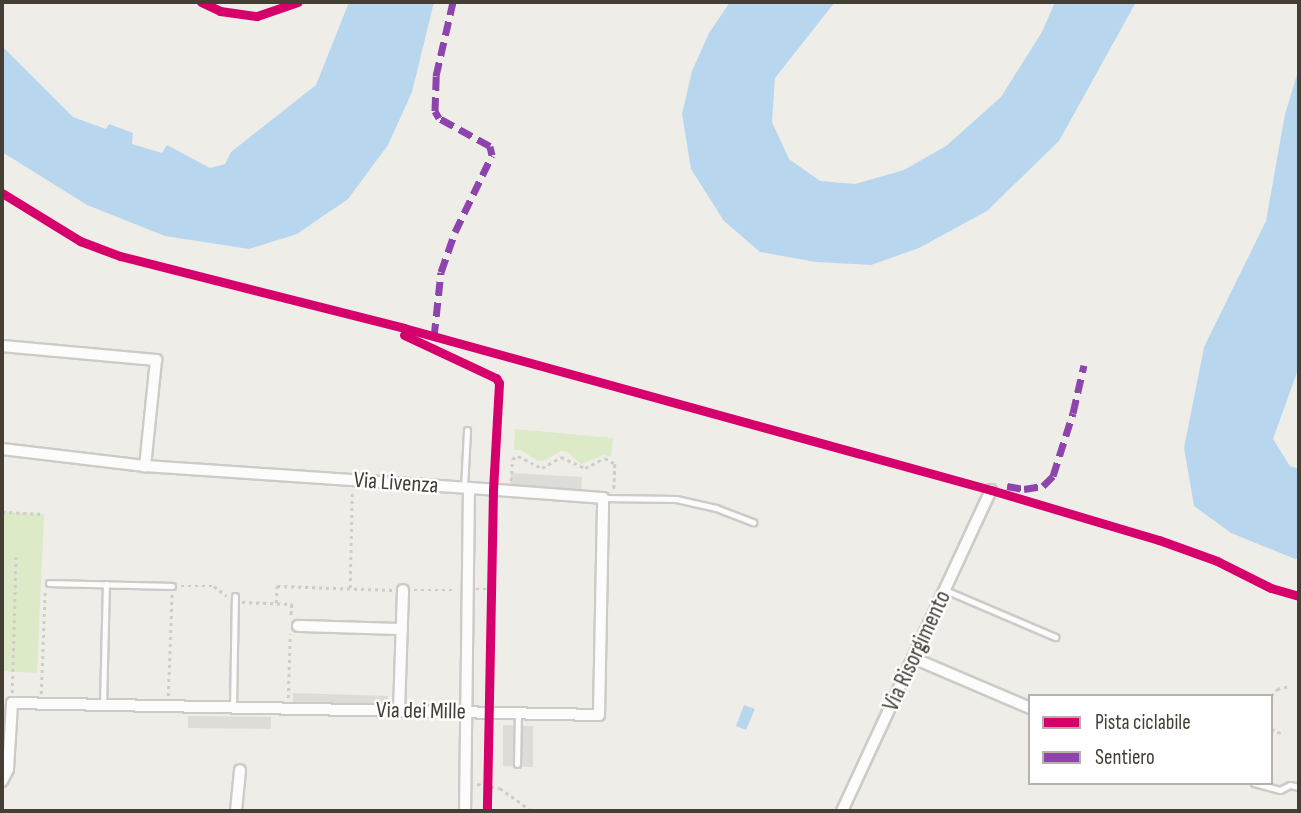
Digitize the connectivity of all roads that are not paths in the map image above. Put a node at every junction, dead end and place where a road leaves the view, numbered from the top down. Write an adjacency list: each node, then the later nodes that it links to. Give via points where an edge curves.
1 (2, 346): 4 (street, via 156,360)
2 (467, 430): 5 (lane)
3 (2, 449): 4 (street, Via Livenza)
4 (145, 466): 5 (street, Via Livenza)
5 (466, 488): 7 (street); 24 (street, Via Livenza)
6 (991, 490): 13 (street, Via Risorgimento)
7 (608, 498): 8 (lane, via 676,499); 25 (street, Via dei Mille, via 599,715)
8 (753, 522)
9 (48, 583): 10 (lane)
10 (106, 584): 11 (lane); 20 (lane)
11 (172, 586)
12 (403, 590): 16 (street)
13 (945, 590): 17 (lane); 18 (street, Via Risorgimento)
14 (235, 599): 22 (lane)
15 (293, 625): 16 (street)
16 (402, 629): 23 (street)
17 (1055, 637)
18 (913, 658): 21 (street); 33 (street, Via Risorgimento)
19 (7, 703): 20 (street, Via dei Mille); 28 (street, via 8,769)
20 (103, 705): 22 (street, Via dei Mille)
21 (1028, 707)
22 (233, 708): 23 (street, Via dei Mille)
23 (399, 710): 24 (street, Via dei Mille)
24 (465, 712): 25 (street, Via dei Mille); 32 (street, Via Livenza)
25 (518, 713): 26 (lane)
26 (517, 764)
27 (240, 770): 31 (street)
28 (2, 780)
29 (1261, 785): 30 (lane, via 1280,790)
30 (1299, 787)
31 (236, 811)
32 (465, 811)
33 (842, 811)

